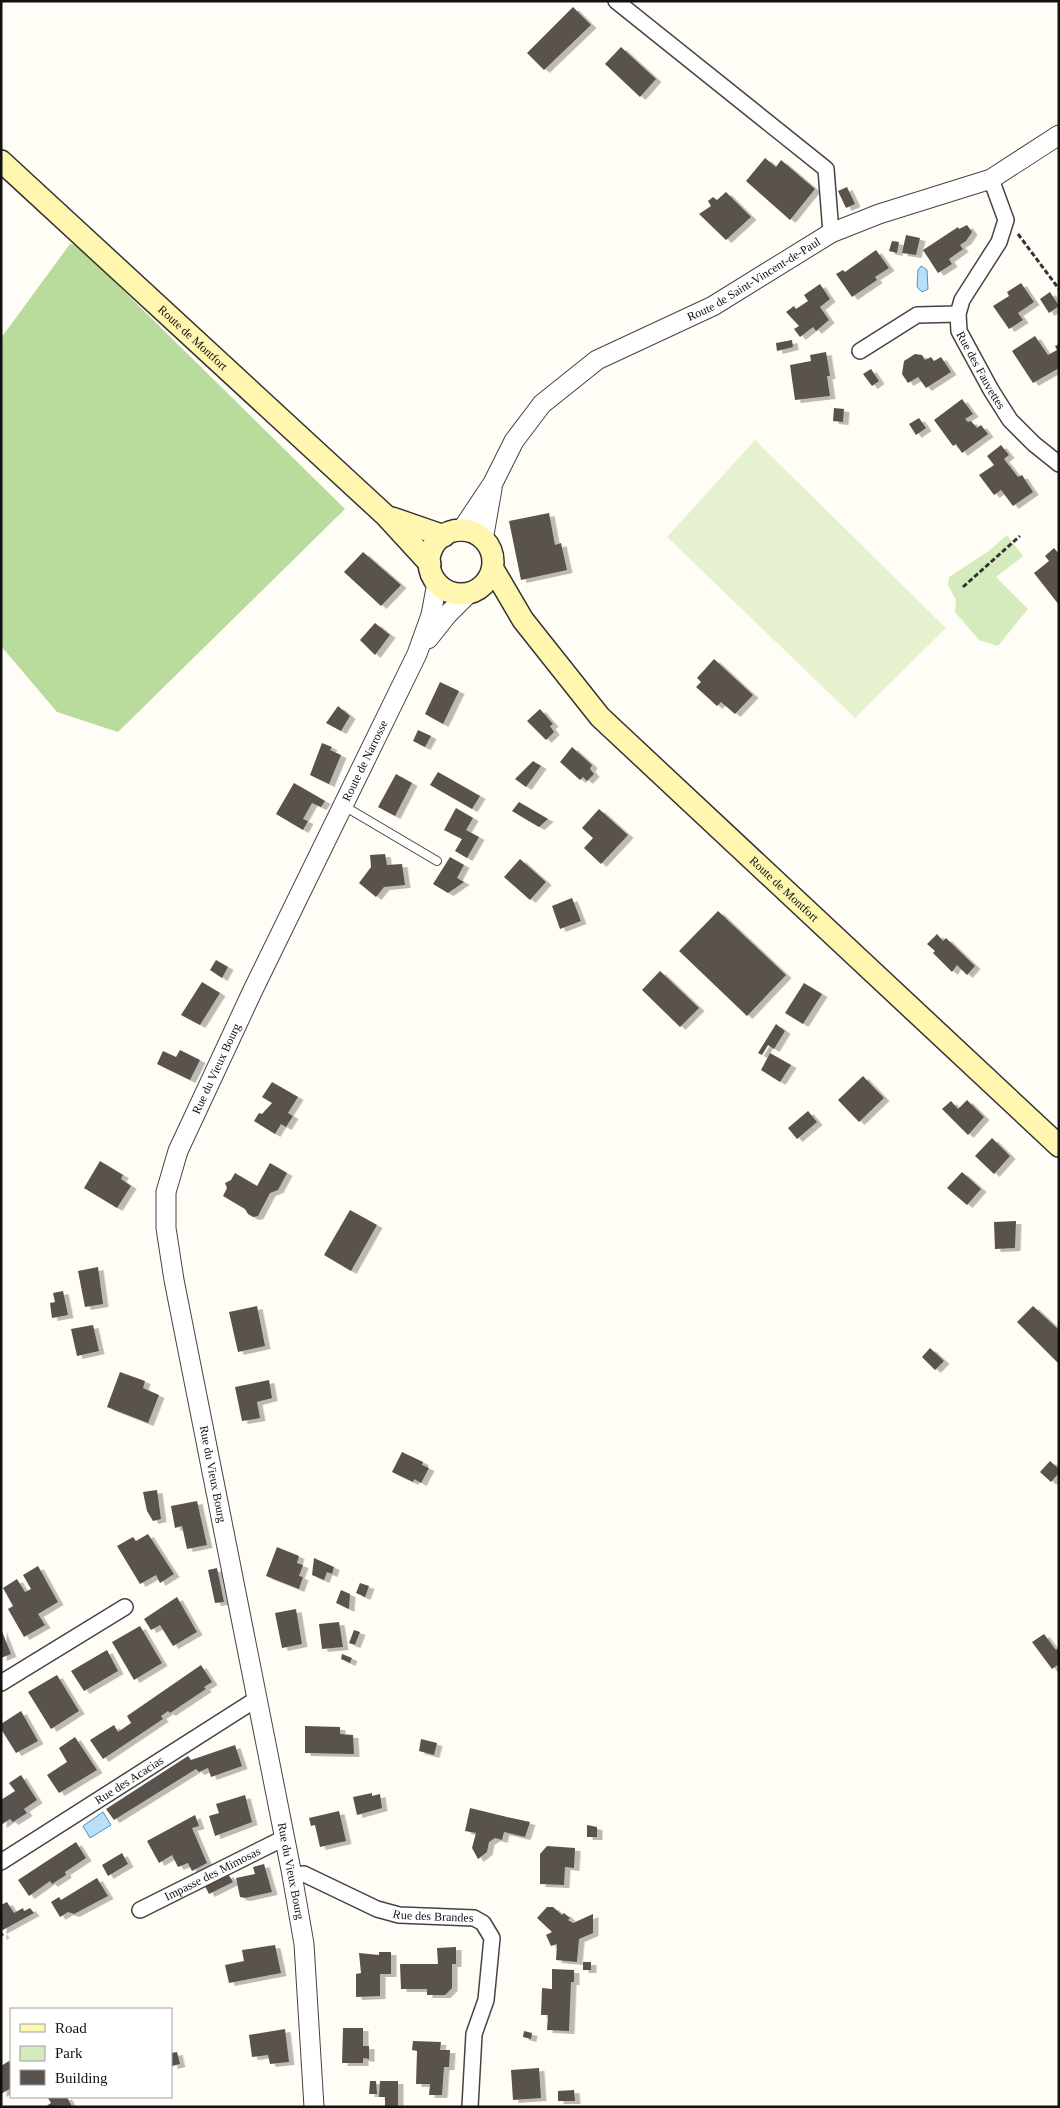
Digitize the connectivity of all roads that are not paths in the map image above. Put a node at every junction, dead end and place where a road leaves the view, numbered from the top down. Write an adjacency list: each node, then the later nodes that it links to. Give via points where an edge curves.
1 (616, 1): 5 (street, via 826,169)
2 (1059, 135): 4 (street, Route de Saint-Vincent-de-Paul)
3 (1, 161): 10 (main road, Route de Montfort)
4 (991, 179): 5 (street, Route de Saint-Vincent-de-Paul, via 879,214); 6 (street, Rue des Fauvettes, via 1006,220 999,242 962,300)
5 (831, 233): 9 (street, Route de Saint-Vincent-de-Paul, via 713,306 598,360 568,382 542,404 514,440)
6 (958, 314): 7 (street, via 917,315); 8 (street, Rue des Fauvettes, via 959,331 1010,420)
7 (860, 351)
8 (1059, 464)
9 (493, 483): 11 (street, Route de Saint-Vincent-de-Paul); 12 (street, Route de Saint-Vincent-de-Paul)
10 (385, 515): 11 (main road, Route de Montfort, via 424,531); 14 (main road, Route de Montfort)
11 (452, 533): 12 (main road, via 477,535); 14 (main road, via 433,548)
12 (483, 540): 13 (main road, via 492,553)
13 (493, 569): 15 (main road, via 486,583); 16 (main road, Route de Montfort)
14 (434, 574): 15 (main road, via 451,592); 17 (street, Route de Narrosse, via 431,615)
15 (470, 593): 16 (main road, Route de Montfort, via 494,600); 17 (street, Route de Narrosse, via 447,615)
16 (523, 620): 21 (main road, Route de Montfort, via 600,717)
17 (417, 654): 18 (street, Route de Narrosse)
18 (344, 806): 19 (lane); 20 (street, Route de Narrosse)
19 (437, 861)
20 (312, 869): 24 (street, Rue du Vieux Bourg, via 178,1151 166,1192 166,1228 174,1280)
21 (1059, 1146)
22 (125, 1607): 23 (street)
23 (1, 1683)
24 (258, 1698): 25 (street, Rue du Vieux Bourg); 26 (street, Rue des Acacias)
25 (284, 1838): 27 (street, Rue du Vieux Bourg); 28 (street, Impasse des Mimosas)
26 (1, 1862)
27 (292, 1875): 29 (street, Rue du Vieux Bourg, via 304,1944); 30 (street, Rue des Brandes, via 304,1874 392,1913 474,1918 484,1924 492,1938 486,2000 474,2034)
28 (140, 1910)
29 (314, 2107)
30 (470, 2107)

